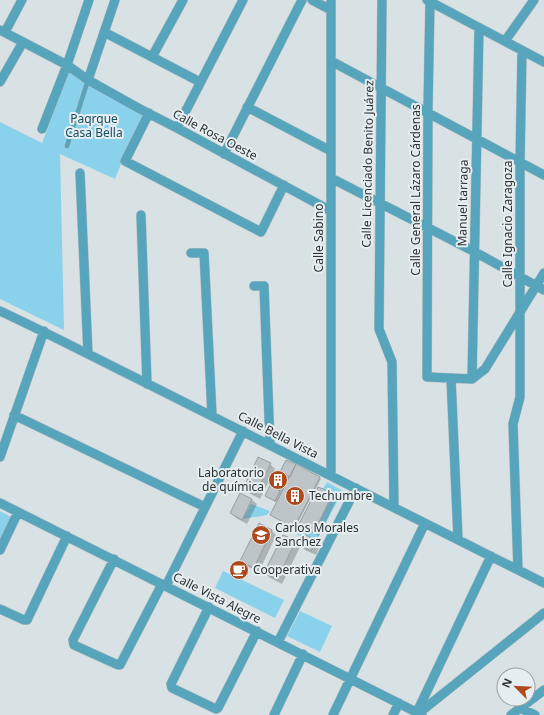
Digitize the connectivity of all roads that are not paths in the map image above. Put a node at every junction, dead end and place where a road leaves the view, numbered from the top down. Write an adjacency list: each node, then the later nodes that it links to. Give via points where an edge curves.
1 (22, 0): 14 (street)
2 (89, 0): 22 (street)
3 (115, 0): 15 (street)
4 (182, 0): 19 (street)
5 (243, 0): 25 (street)
6 (302, 0): 27 (street)
7 (312, 0): 12 (street)
8 (331, 0): 12 (street, Calle Sabino)
9 (382, 0): 26 (street, Calle Licenciado Benito Juárez)
10 (534, 0): 16 (street)
11 (428, 1): 13 (street); 29 (street, Calle General Lázaro Cárdenas)
12 (331, 10): 20 (street, Calle Sabino)
13 (479, 28): 16 (street); 32 (street, Manuel tarraga)
14 (2, 31): 17 (street)
15 (104, 32): 19 (street); 23 (street)
16 (505, 41): 18 (street)
17 (23, 42): 22 (street); 24 (street)
18 (522, 51): 21 (street); 36 (street, Calle Ignacio Zaragoza)
19 (152, 57): 25 (street)
20 (331, 61): 26 (street); 34 (street, Calle Sabino)
21 (544, 62)
22 (67, 65): 23 (street, Calle Rosa Oeste); 30 (street)
23 (88, 80): 28 (street, Calle Rosa Oeste); 33 (lane)
24 (0, 82)
25 (200, 82): 31 (street)
26 (381, 89): 29 (street); 41 (street, Calle Licenciado Benito Juárez)
27 (247, 107): 34 (street); 35 (street)
28 (149, 113): 31 (street, Calle Rosa Oeste); 40 (street, via 125,161 261,232)
29 (428, 114): 32 (street); 44 (street, Calle General Lázaro Cárdenas)
30 (42, 128)
31 (177, 128): 35 (street, Calle Rosa Oeste)
32 (476, 139): 36 (street); 45 (street, Manuel tarraga)
33 (67, 146)
34 (331, 151): 39 (street, Calle Sabino)
35 (224, 154): 40 (street, Calle Rosa Oeste)
36 (520, 162): 38 (street); 48 (street, Calle Ignacio Zaragoza)
37 (80, 173): 54 (street)
38 (544, 175)
39 (331, 178): 41 (street); 42 (street, Calle Sabino)
40 (284, 185): 42 (street, Calle Rosa Oeste)
41 (380, 204): 44 (street); 67 (street, Calle Licenciado Benito Juárez, via 379,328 392,362)
42 (331, 211): 63 (street, Calle Sabino)
43 (141, 215): 57 (street)
44 (427, 228): 45 (street); 55 (street, Calle General Lázaro Cárdenas, via 427,377)
45 (475, 252): 48 (street); 56 (street, Manuel tarraga)
46 (191, 253): 59 (street, via 204,253)
47 (544, 274): 50 (street)
48 (520, 277): 50 (street); 52 (street, Calle Ignacio Zaragoza)
49 (254, 286): 61 (street, via 264,286)
50 (540, 288): 52 (street)
51 (0, 311): 53 (street, Calle Bella Vista)
52 (520, 312): 56 (street, via 485,369); 75 (street, Calle Ignacio Zaragoza, via 520,397 513,424)
53 (44, 331): 54 (street, Calle Bella Vista); 58 (street)
54 (88, 354): 57 (street, Calle Bella Vista)
55 (451, 378): 56 (street); 71 (street)
56 (472, 379)
57 (147, 384): 59 (street, Calle Bella Vista)
58 (14, 415): 62 (street); 66 (street)
59 (212, 415): 60 (street, Calle Bella Vista)
60 (243, 431): 61 (street, Calle Bella Vista); 66 (street)
61 (270, 444): 63 (street, Calle Bella Vista)
62 (0, 457)
63 (331, 475): 64 (street, Calle Bella Vista)
64 (356, 488): 67 (street, Calle Bella Vista); 82 (street)
65 (0, 503): 68 (street, Calle Vista Alegre)
66 (205, 507): 77 (street)
67 (394, 507): 69 (street, Calle Bella Vista)
68 (18, 512): 70 (street, Calle Vista Alegre); 72 (street)
69 (425, 523): 71 (street, Calle Bella Vista); 84 (street)
70 (67, 536): 74 (street, Calle Vista Alegre); 79 (street, via 27,620)
71 (458, 539): 73 (street, Calle Bella Vista)
72 (0, 550)
73 (491, 556): 75 (street, Calle Bella Vista); 88 (street)
74 (114, 559): 77 (street, Calle Vista Alegre); 77 (street, via 74,645 120,665)
75 (518, 570): 76 (street, Calle Bella Vista)
76 (544, 583)
77 (164, 585): 78 (street, Calle Vista Alegre)
78 (209, 607): 81 (street, Calle Vista Alegre); 81 (street, via 171,687 218,708)
79 (0, 609)
80 (544, 613): 88 (street)
81 (257, 631): 82 (street, Calle Vista Alegre)
82 (278, 642): 83 (street, Calle Vista Alegre)
83 (303, 654): 84 (street, Calle Vista Alegre); 89 (street)
84 (350, 678): 86 (street, Calle Vista Alegre); 90 (street)
85 (544, 690): 87 (street)
86 (399, 703): 88 (street, Calle Vista Alegre); 91 (street)
87 (520, 708): 92 (street); 93 (street)
88 (419, 714)
89 (274, 715)
90 (333, 715)
91 (393, 715)
92 (511, 715)
93 (535, 715)

